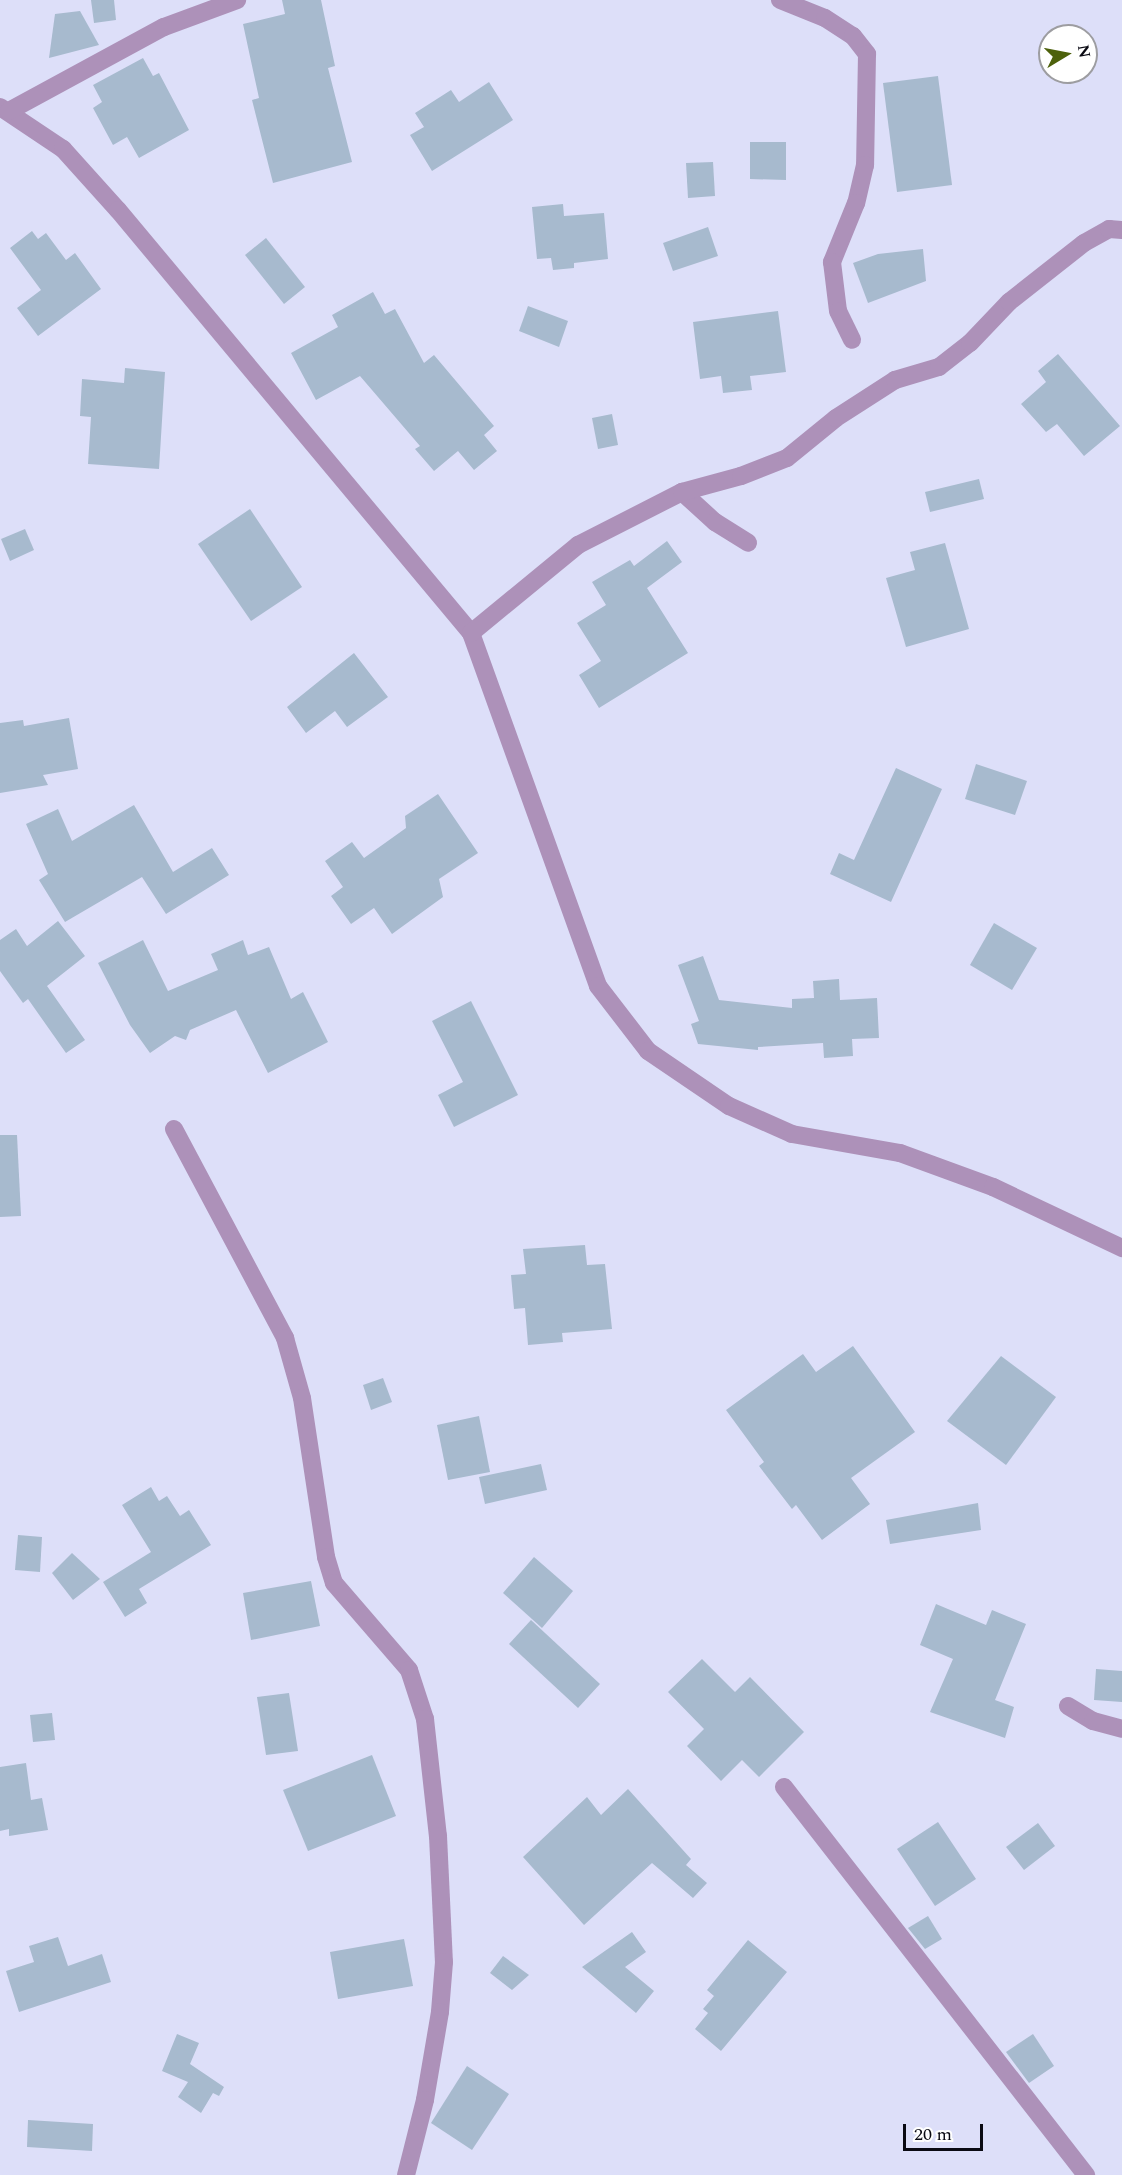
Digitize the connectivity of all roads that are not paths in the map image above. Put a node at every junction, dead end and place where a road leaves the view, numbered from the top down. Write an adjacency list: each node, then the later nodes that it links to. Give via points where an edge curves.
1 (237, 0): 3 (street, via 164,27)
2 (780, 0): 5 (street, via 835,24 853,36 867,54 865,165 856,203 832,262 837,311)
3 (4, 109): 8 (street, via 63,149 118,210)
4 (1122, 230): 6 (street, via 1109,229 1084,243 1009,302 970,343 939,368 895,380 836,418 788,458)
5 (852, 340)
6 (682, 492): 7 (street, via 715,522); 8 (street, via 578,545)
7 (748, 543)
8 (471, 633): 10 (street, via 598,986 648,1051 729,1106 792,1134 900,1153 993,1187)
9 (174, 1129): 14 (street, via 285,1338 302,1398 326,1557 334,1583 409,1671 425,1719 438,1836 444,1962 425,2100)
10 (1122, 1248)
11 (1068, 1706): 12 (street, via 1093,1721)
12 (1122, 1729)
13 (784, 1787): 15 (street)
14 (406, 2175)
15 (1086, 2175)

